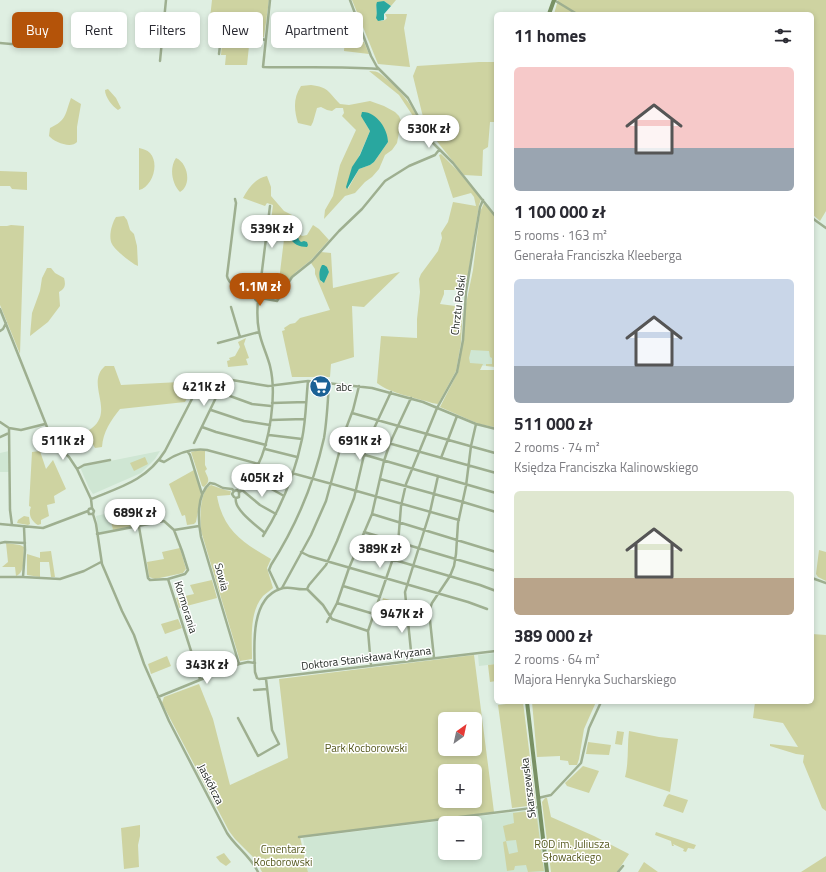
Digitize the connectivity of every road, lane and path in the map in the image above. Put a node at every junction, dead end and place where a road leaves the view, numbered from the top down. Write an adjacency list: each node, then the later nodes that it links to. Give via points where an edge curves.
1 (166, 0): 11 (street)
2 (270, 0): 7 (street)
3 (350, 0): 12 (street)
4 (554, 0): 5 (main road); 6 (street)
5 (550, 12)
6 (574, 12)
7 (265, 40): 10 (street, via 224,17); 12 (street, via 263,67)
8 (0, 43): 9 (street)
9 (12, 44)
10 (219, 54)
11 (160, 61)
12 (378, 69): 13 (street, via 408,98)
13 (439, 150): 15 (street); 21 (street, via 435,155 409,166 386,181 362,210 292,278 277,301)
14 (235, 200): 20 (street, via 227,276 233,285)
15 (483, 200): 17 (street); 40 (street, Chrztu Polski, via 466,292 463,340 457,372)
16 (270, 206): 20 (street)
17 (494, 214)
18 (814, 219): 19 (street)
19 (826, 228)
20 (257, 296): 21 (street); 21 (street, via 255,299)
21 (259, 299): 27 (street)
22 (231, 307): 28 (street)
23 (0, 309): 24 (street)
24 (6, 323): 25 (street); 26 (street)
25 (0, 331): 26 (street)
26 (9, 331): 48 (street)
27 (259, 332): 28 (street); 33 (street, via 270,366)
28 (240, 337): 29 (street)
29 (218, 344)
30 (225, 378): 33 (street); 35 (street); 76 (street, via 211,380 198,390)
31 (308, 380): 32 (street); 33 (street); 38 (street)
32 (329, 382): 34 (street); 86 (street, via 325,431)
33 (273, 386): 39 (street)
34 (359, 386): 36 (street); 42 (street)
35 (218, 392): 39 (street, via 252,404); 41 (street)
36 (391, 392): 37 (street); 46 (street)
37 (411, 398): 40 (street); 51 (street)
38 (306, 402): 39 (street); 44 (street)
39 (272, 405): 45 (street)
40 (437, 408): 43 (street); 57 (street, Chrztu Polski)
41 (210, 410): 50 (street, via 244,421); 52 (street)
42 (352, 413): 46 (street); 55 (street)
43 (457, 416): 49 (street); 62 (street)
44 (304, 419): 45 (street); 61 (street)
45 (271, 420): 50 (street)
46 (377, 420): 51 (street); 60 (street)
47 (0, 422): 53 (street)
48 (45, 424): 53 (street, via 27,429); 81 (street, via 54,442)
49 (476, 424): 54 (street); 66 (street)
50 (270, 425): 58 (street)
51 (398, 426): 57 (street); 64 (street)
52 (202, 427): 63 (street); 65 (street)
53 (9, 428): 56 (street)
54 (494, 428)
55 (345, 431): 60 (street); 67 (street)
56 (10, 433): 59 (street); 113 (street)
57 (426, 434): 62 (street); 69 (street, Chrztu Polski)
58 (269, 435): 61 (street); 65 (street)
59 (0, 437)
60 (370, 437): 64 (street); 72 (street)
61 (302, 438): 73 (street)
62 (448, 440): 66 (street); 74 (street)
63 (194, 443)
64 (390, 443): 69 (street); 77 (street)
65 (266, 445): 68 (street)
66 (471, 446): 71 (street); 79 (street)
67 (341, 448): 72 (street); 88 (street)
68 (265, 449): 73 (street); 78 (street)
69 (419, 451): 74 (street); 80 (street, Chrztu Polski)
70 (188, 452): 76 (street, via 164,462); 78 (street, via 207,450); 96 (street, Sowia)
71 (494, 453)
72 (364, 455): 77 (street); 93 (street)
73 (297, 457): 83 (street)
74 (441, 458): 79 (street)
75 (110, 460): 81 (street, via 84,465)
76 (159, 460): 100 (street, via 138,480)
77 (384, 461): 80 (street); 87 (street)
78 (259, 464): 83 (street); 85 (street)
79 (469, 465): 82 (street); 89 (street)
80 (412, 468): 84 (street); 90 (street, Chrztu Polski)
81 (77, 469): 100 (street)
82 (494, 472)
83 (292, 473): 86 (street); 97 (street)
84 (438, 476): 89 (street); 95 (street)
85 (252, 478): 92 (street); 97 (street)
86 (312, 478): 88 (street); 146 (street, via 300,511 269,570)
87 (380, 479): 90 (street); 98 (street)
88 (332, 484): 93 (street); 128 (street, via 319,518)
89 (467, 484): 94 (street); 101 (street)
90 (405, 486): 95 (street); 102 (street, Chrztu Polski)
91 (234, 491): 92 (street); 96 (street, via 210,483); 99 (street, via 233,495)
92 (241, 491): 99 (street, via 240,496); 108 (street)
93 (356, 491): 98 (street); 132 (street)
94 (494, 492)
95 (434, 494): 101 (street); 106 (street)
96 (202, 495): 114 (street, Sowia)
97 (284, 496): 108 (street)
98 (376, 497): 102 (street); 109 (street)
99 (236, 498): 108 (street, via 236,504 264,534)
100 (91, 499): 103 (street)
101 (463, 502): 105 (street); 110 (street)
102 (401, 504): 106 (street); 111 (street, Chrztu Polski)
103 (92, 508): 104 (street); 107 (street)
104 (88, 511): 107 (street); 115 (street, via 44,528)
105 (494, 511)
106 (430, 512): 110 (street); 118 (street)
107 (92, 514): 120 (street, Jaskółcza)
108 (276, 514)
109 (372, 514): 111 (street); 119 (street)
110 (459, 520): 121 (street)
111 (399, 522): 118 (street); 122 (street, Chrztu Polski)
112 (0, 524): 113 (street)
113 (12, 525): 115 (street)
114 (199, 526): 117 (street); 161 (street, Sowia)
115 (24, 527): 124 (street)
116 (138, 527): 117 (street, via 164,521); 120 (street); 139 (street, via 148,578)
117 (174, 530): 139 (street, Kormorania, via 188,570 185,574)
118 (424, 530): 121 (street); 125 (street)
119 (364, 532): 122 (street); 126 (street)
120 (97, 534): 131 (street, Jaskółcza)
121 (457, 539): 127 (street); 129 (street)
122 (398, 542): 125 (street); 130 (street, Chrztu Polski)
123 (0, 543): 124 (street)
124 (25, 543): 136 (street)
125 (419, 548): 129 (street); 133 (street)
126 (357, 549): 130 (street); 134 (street)
127 (494, 551)
128 (301, 552): 132 (street); 145 (street)
129 (455, 558): 135 (street); 137 (street)
130 (392, 560): 133 (street); 140 (street, Chrztu Polski)
131 (101, 562): 136 (street, via 60,579); 167 (street, Jaskółcza, via 134,635)
132 (328, 562): 134 (street); 147 (street)
133 (413, 566): 137 (street); 143 (street)
134 (349, 568): 140 (street); 144 (street)
135 (494, 570)
136 (23, 576): 138 (street)
137 (450, 576): 148 (street); 149 (street)
138 (0, 577)
139 (168, 579): 163 (street, Kormorania)
140 (386, 579): 143 (street); 150 (street, Chrztu Polski)
141 (814, 579): 142 (street)
142 (826, 583)
143 (407, 584): 149 (street); 159 (street, via 404,594)
144 (343, 586): 150 (street); 151 (street)
145 (282, 588): 146 (street); 147 (street)
146 (278, 589): 160 (street, via 267,596 260,608 256,626)
147 (307, 589): 154 (street, via 323,604)
148 (494, 590)
149 (438, 594): 152 (street); 158 (street, via 429,612)
150 (380, 597): 153 (street, Chrztu Polski)
151 (337, 603): 153 (street); 154 (street)
152 (487, 609)
153 (374, 614): 156 (street, Chrztu Polski)
154 (330, 617): 155 (street); 156 (street)
155 (327, 622)
156 (368, 631): 162 (street)
157 (494, 651): 158 (street, Doktora Stanisława Kryzana)
158 (434, 658): 159 (street, Doktora Stanisława Kryzana)
159 (412, 661): 162 (street, Doktora Stanisława Kryzana)
160 (254, 663): 161 (street); 164 (street, via 256,676)
161 (239, 664): 163 (street)
162 (371, 666): 164 (street, Doktora Stanisława Kryzana)
163 (200, 679): 167 (street)
164 (264, 679): 165 (street)
165 (267, 688): 166 (street); 170 (street, via 272,730 279,744 258,756)
166 (254, 690)
167 (158, 697): 175 (street, Jaskółcza, via 227,833)
168 (527, 704): 171 (main road, Skarszewska)
169 (600, 704): 171 (street, via 589,728 582,763 551,795)
170 (238, 718)
171 (538, 798): 172 (main road, Skarszewska)
172 (540, 807): 173 (street); 176 (main road, Skarszewska)
173 (299, 837)
174 (623, 866): 177 (street)
175 (258, 872)
176 (548, 872)
177 (618, 872)

